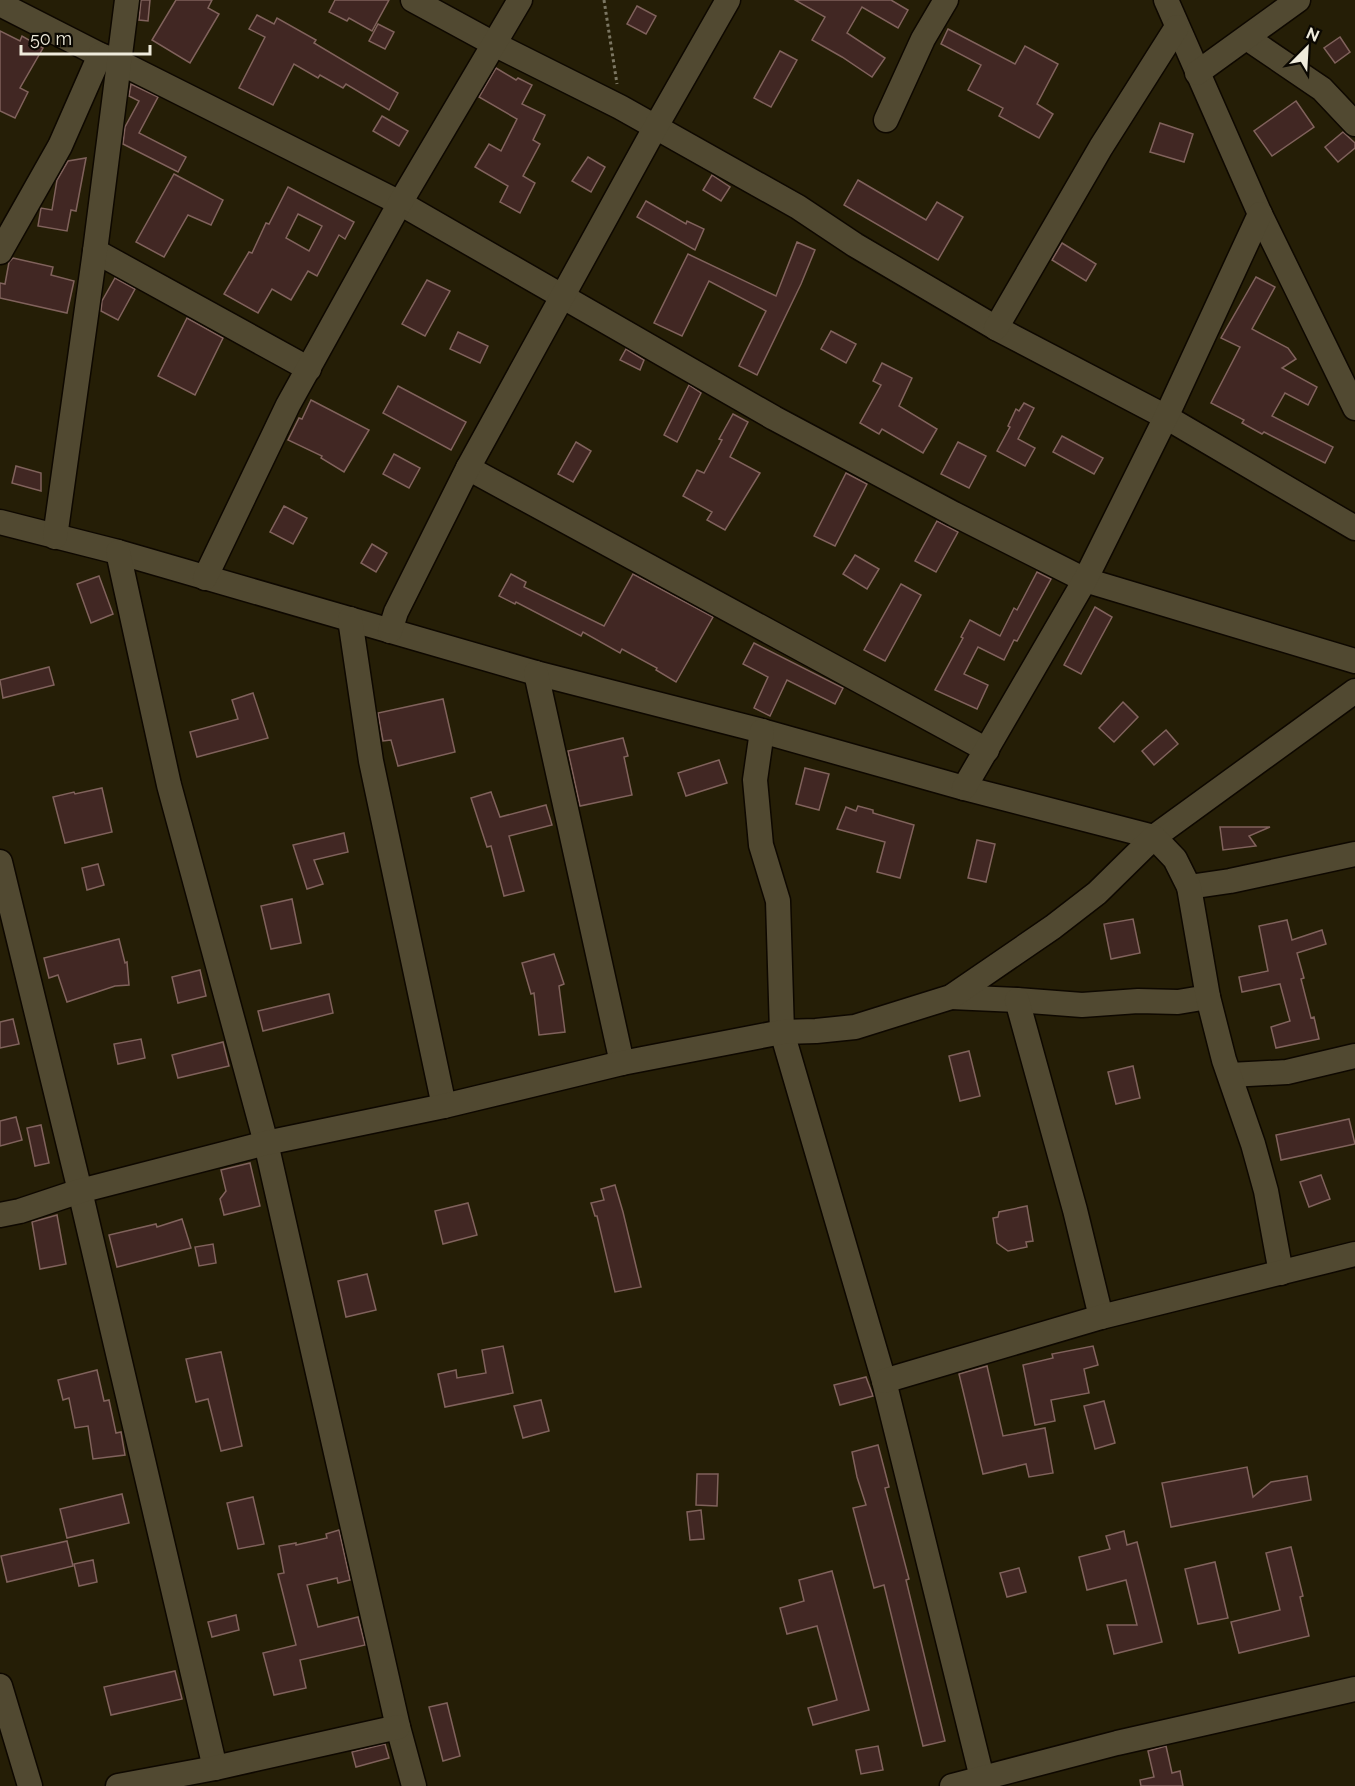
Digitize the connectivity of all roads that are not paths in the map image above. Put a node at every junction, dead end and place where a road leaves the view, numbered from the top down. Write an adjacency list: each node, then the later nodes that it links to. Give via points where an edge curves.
1 (127, 0): 12 (street)
2 (413, 0): 11 (street)
3 (520, 0): 11 (street)
4 (728, 0): 16 (street)
5 (946, 0): 14 (street, via 923,39)
6 (1166, 0): 9 (street)
7 (1298, 0): 10 (street)
8 (0, 4): 12 (street)
9 (1177, 27): 13 (street); 22 (street, via 1078,185)
10 (1246, 38): 13 (street); 15 (street, via 1322,89)
11 (494, 44): 16 (street); 17 (street)
12 (109, 59): 17 (street); 19 (street); 20 (street)
13 (1197, 73): 18 (street)
14 (886, 120)
15 (1355, 124)
16 (655, 128): 21 (street); 22 (street, via 798,207)
17 (400, 203): 21 (street); 23 (street)
18 (1260, 214): 24 (street); 25 (street)
19 (95, 251): 23 (street); 29 (street)
20 (0, 252)
21 (563, 296): 26 (street); 32 (street, via 774,418)
22 (996, 328): 25 (street)
23 (309, 369): 31 (street)
24 (1355, 408)
25 (1166, 417): 28 (street); 32 (street)
26 (468, 468): 34 (street); 39 (street)
27 (0, 522): 29 (street)
28 (1355, 528)
29 (56, 537): 30 (street)
30 (118, 552): 31 (street); 53 (street, via 170,784)
31 (205, 578): 33 (street)
32 (1085, 579): 35 (street); 39 (street)
33 (350, 619): 34 (street); 52 (street, via 371,761)
34 (390, 631): 36 (street)
35 (1355, 661)
36 (536, 673): 38 (street); 50 (street)
37 (1355, 691): 41 (street)
38 (762, 731): 40 (street); 48 (street, via 755,780 761,845 778,901)
39 (987, 750): 40 (street)
40 (964, 788): 41 (street)
41 (1154, 837): 44 (street, via 1175,859); 46 (street, via 1097,893)
42 (1355, 854): 44 (street)
43 (0, 862): 54 (street)
44 (1188, 887): 45 (street)
45 (1208, 997): 47 (street, via 1178,1002 1082,1005); 51 (street)
46 (951, 998): 47 (street); 48 (street, via 855,1027)
47 (1017, 1000): 58 (street)
48 (782, 1032): 50 (street); 59 (street)
49 (1355, 1056): 51 (street, via 1287,1072)
50 (622, 1064): 52 (street)
51 (1230, 1075): 57 (street, via 1266,1191)
52 (444, 1106): 53 (street)
53 (266, 1143): 54 (street); 62 (street)
54 (80, 1191): 55 (street); 63 (street)
55 (0, 1215)
56 (1355, 1254): 57 (street)
57 (1281, 1274): 58 (street)
58 (1101, 1317): 59 (street)
59 (884, 1381): 64 (street)
60 (0, 1686): 65 (street)
61 (1355, 1689): 64 (street, via 1116,1743)
62 (398, 1727): 63 (street); 67 (street)
63 (215, 1768): 66 (street)
64 (982, 1782): 68 (street)
65 (30, 1786)
66 (118, 1786)
67 (414, 1786)
68 (952, 1786)

